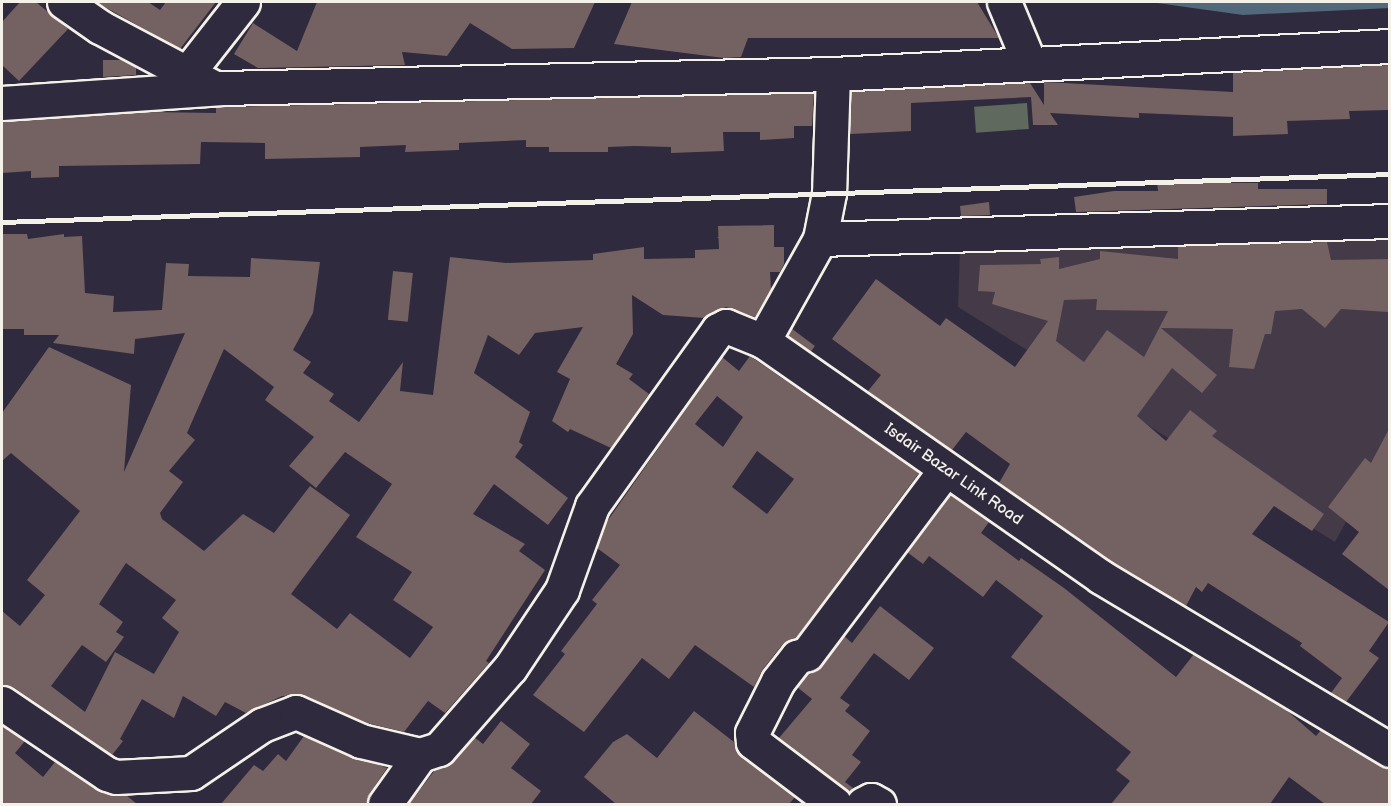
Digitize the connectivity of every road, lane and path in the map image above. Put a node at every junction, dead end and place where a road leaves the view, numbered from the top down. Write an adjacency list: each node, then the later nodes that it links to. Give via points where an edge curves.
1 (64, 2): 7 (street)
2 (243, 2): 7 (street)
3 (1004, 2): 5 (street)
4 (1389, 46): 5 (street)
5 (1029, 62): 6 (street)
6 (833, 74): 8 (street); 11 (street, via 829,194)
7 (185, 76): 8 (street)
8 (222, 88): 9 (street)
9 (2, 103)
10 (1389, 221): 11 (street)
11 (820, 239): 12 (street)
12 (763, 342): 13 (street, Isdair Bazar Link Road); 16 (street, Isdair Bazar Link Road, via 726,326 718,330 589,511 562,590 510,668 446,745)
13 (945, 470): 15 (street, Isdair Bazar Link Road, via 1101,577); 18 (street, via 807,654 797,657 778,681 752,733 753,742)
14 (2, 704): 16 (street, via 116,777 191,773 262,725 296,712 361,741)
15 (1389, 750)
16 (420, 755): 17 (street)
17 (385, 804)
18 (835, 804)
19 (863, 804): 20 (street, via 872,800)
20 (879, 804)

